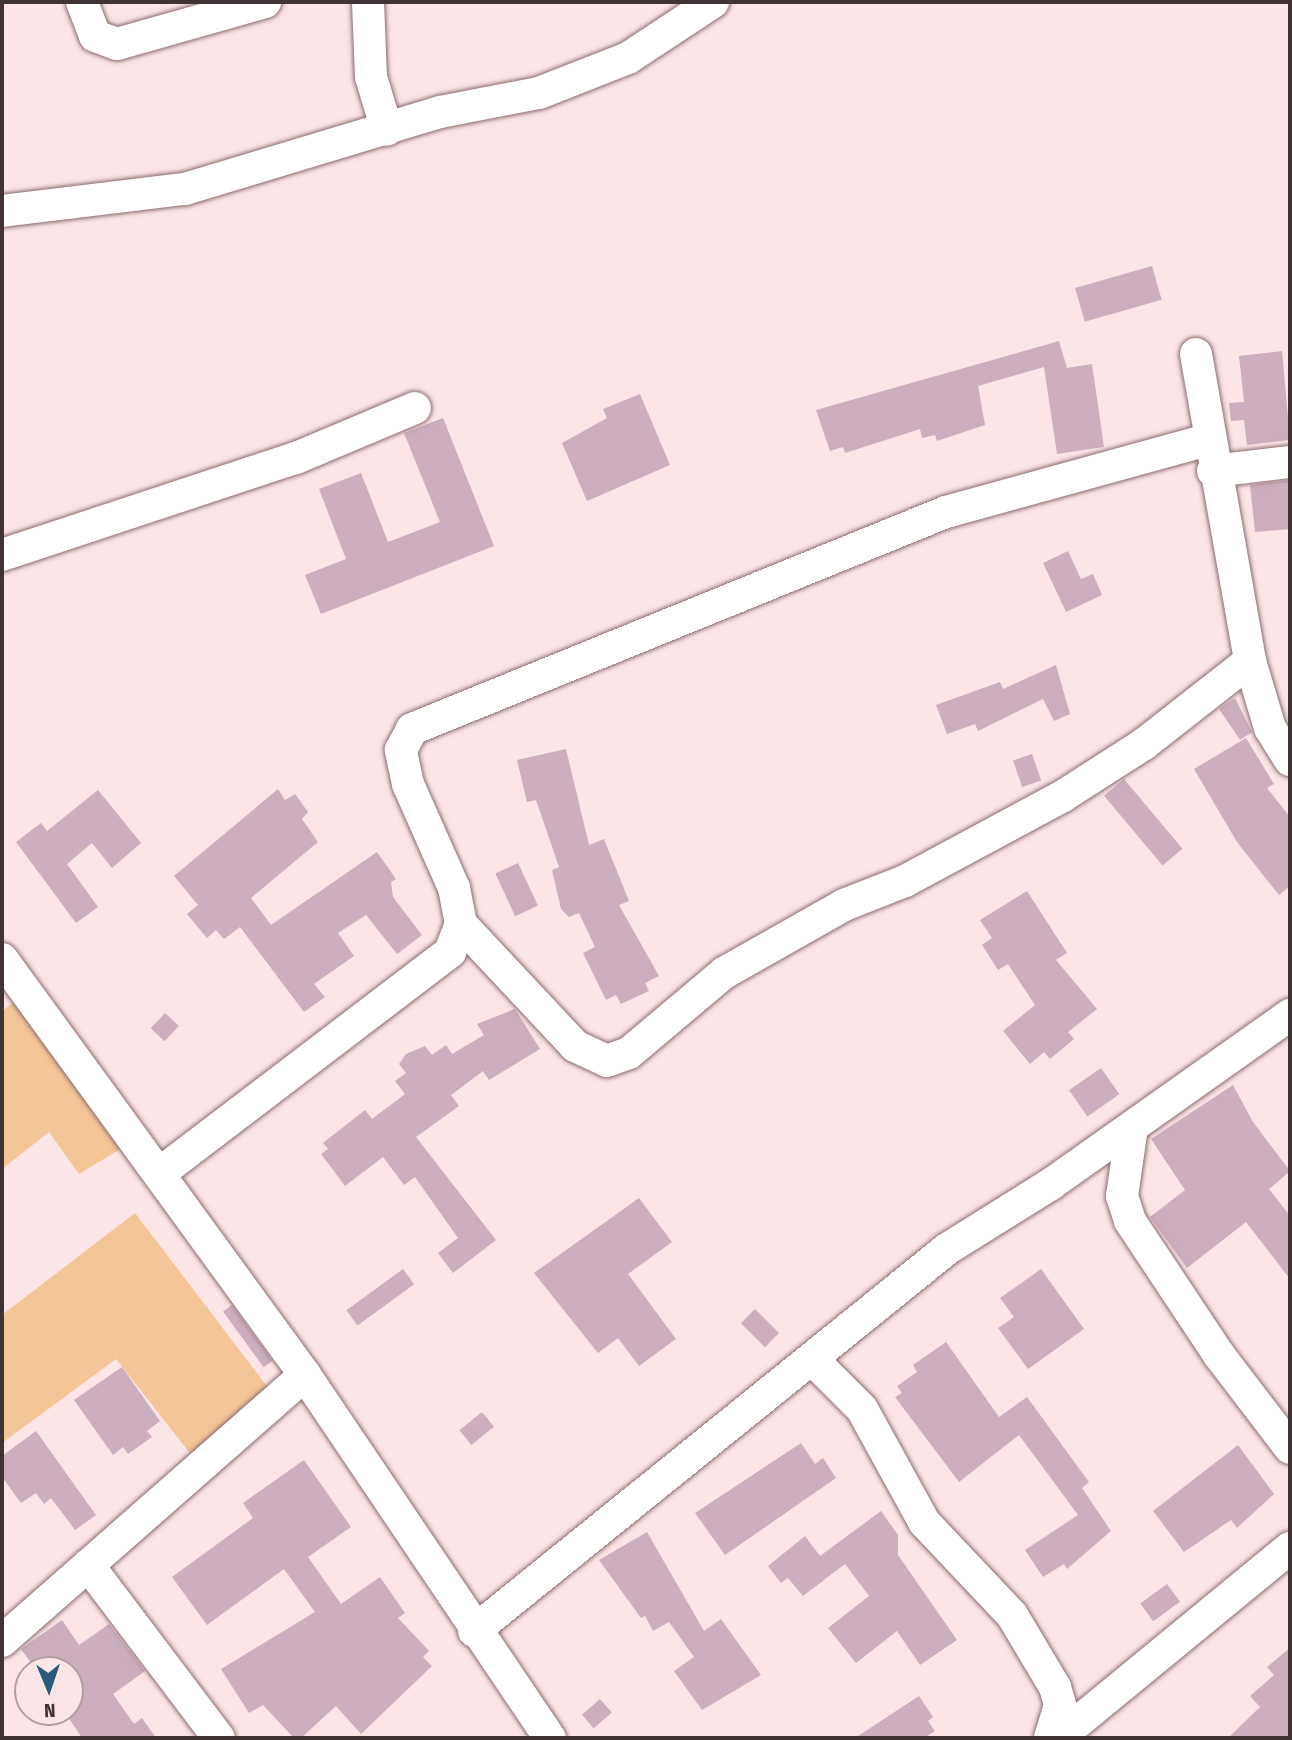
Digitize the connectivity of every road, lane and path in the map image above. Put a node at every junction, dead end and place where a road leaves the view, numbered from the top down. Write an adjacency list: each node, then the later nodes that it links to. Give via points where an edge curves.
1 (82, 2): 2 (street, via 95,36 117,44)
2 (265, 2)
3 (368, 2): 5 (street, via 371,77)
4 (713, 2): 5 (street, via 628,58 539,93 440,112)
5 (387, 131): 6 (street, via 185,188)
6 (2, 211)
7 (1196, 354): 9 (street)
8 (415, 408): 12 (street, via 296,458)
9 (1207, 440): 11 (street); 15 (street, via 946,512 412,729 401,750 408,784 454,888)
10 (1290, 462): 11 (street)
11 (1213, 471): 13 (street)
12 (2, 555)
13 (1250, 661): 14 (street, via 1270,728); 15 (street, via 1144,744 1063,796 905,881 844,905 724,973 629,1054 607,1061 575,1046)
14 (1290, 760)
15 (461, 924): 19 (street, via 450,953)
16 (2, 959): 19 (street)
17 (1290, 1014): 18 (street)
18 (1132, 1127): 20 (street, via 947,1249); 22 (street, via 1122,1177 1130,1221 1219,1355)
19 (160, 1173): 21 (street)
20 (815, 1362): 25 (street); 27 (street, via 862,1409 924,1522 1012,1615)
21 (305, 1375): 24 (street); 25 (street)
22 (1290, 1447)
23 (1290, 1548): 28 (street)
24 (88, 1565): 26 (street); 29 (street)
25 (474, 1631): 30 (street)
26 (2, 1641)
27 (1055, 1687): 28 (street, via 1087,1694); 31 (street, via 1060,1705)
28 (1115, 1689): 31 (street)
29 (219, 1738)
30 (550, 1738)
31 (1050, 1738)

